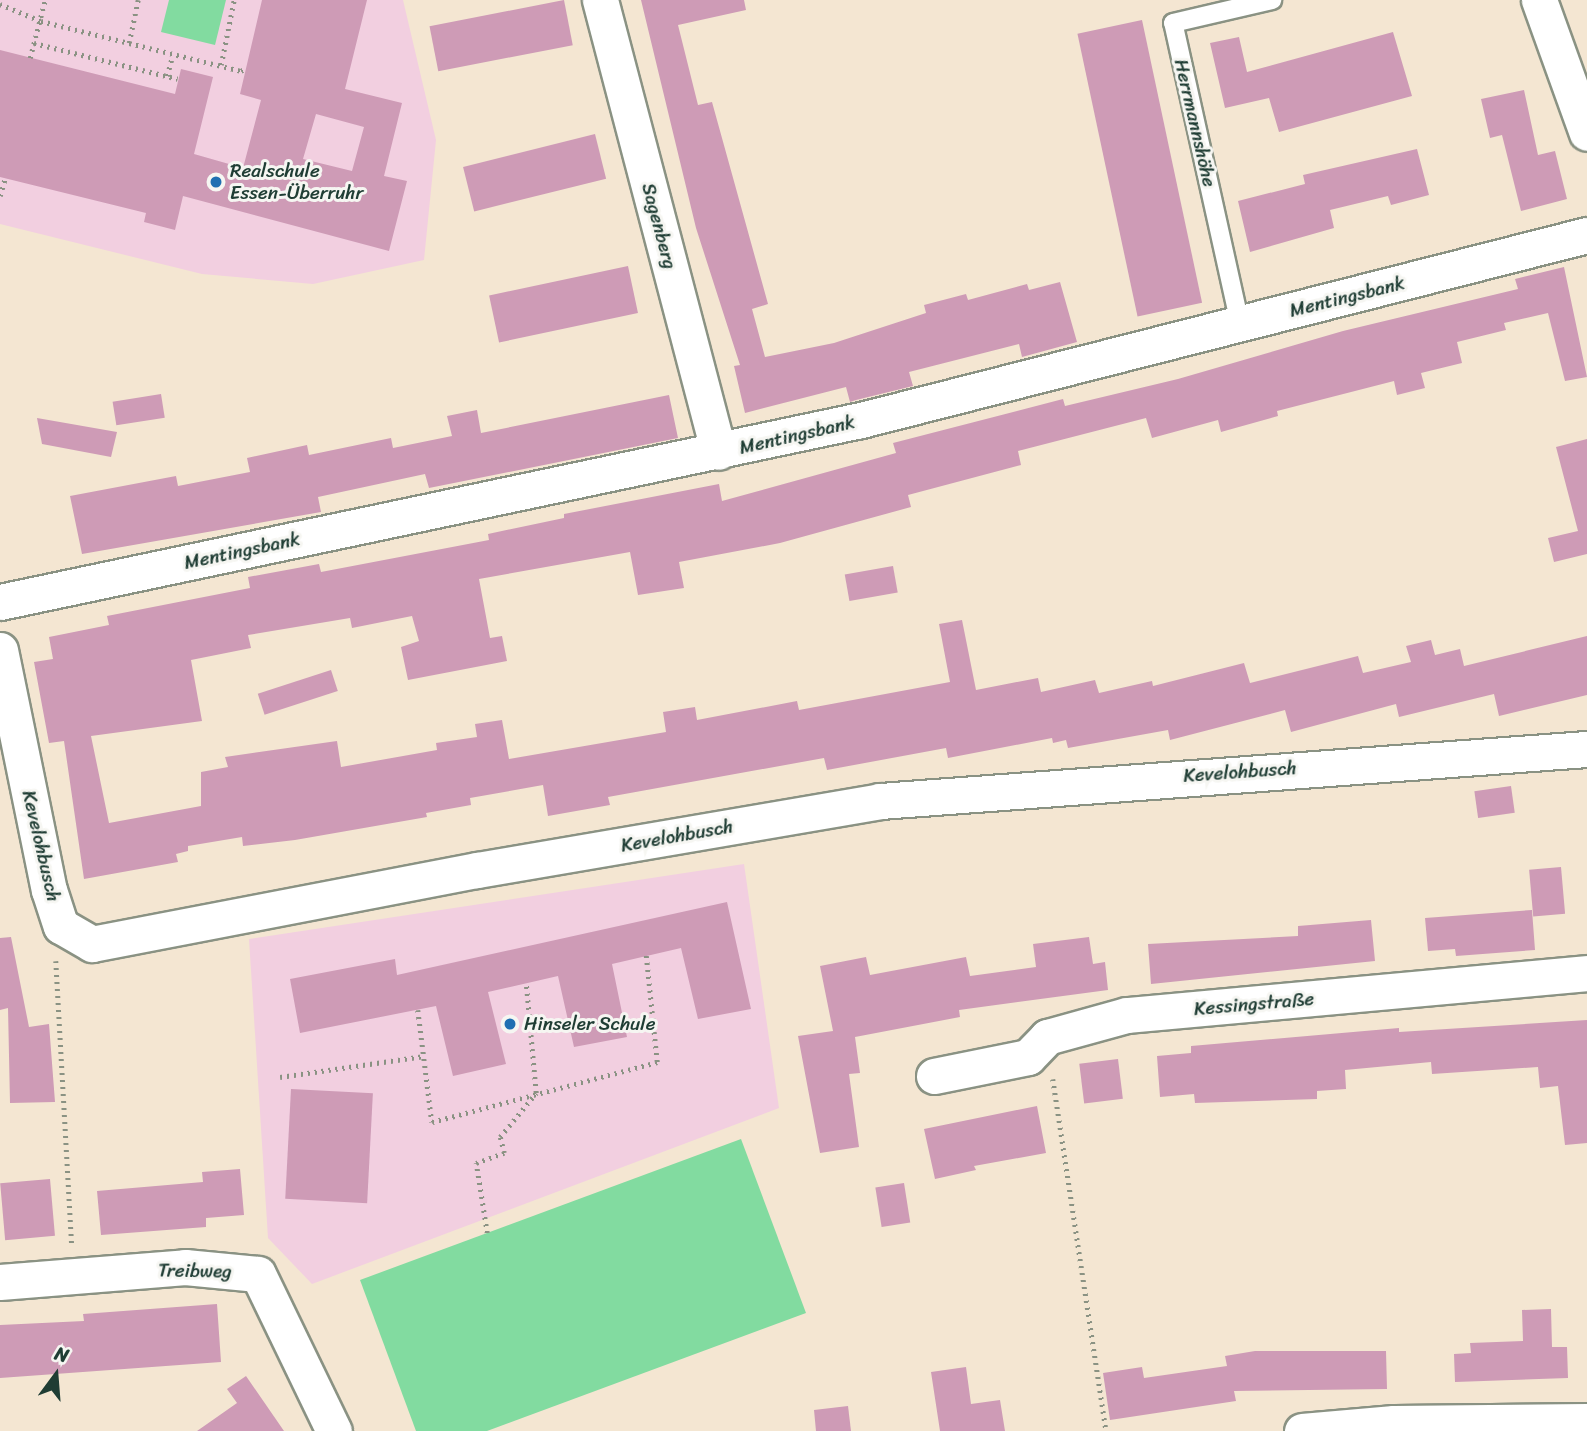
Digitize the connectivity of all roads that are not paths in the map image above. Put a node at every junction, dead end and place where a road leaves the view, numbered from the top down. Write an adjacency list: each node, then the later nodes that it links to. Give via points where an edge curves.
1 (600, 0): 7 (street, Sagenberg)
2 (1272, 0): 6 (lane, Herrmannshöhe, via 1173,23)
3 (1539, 0): 4 (street)
4 (1587, 133)
5 (1587, 235): 6 (street, Mentingsbank)
6 (1240, 324): 7 (street, Mentingsbank)
7 (719, 452): 8 (street, Mentingsbank)
8 (0, 602)
9 (0, 650): 10 (street, Kevelohbusch, via 48,890 61,926 92,944 477,870 880,801)
10 (1587, 749)
11 (1587, 973): 12 (street, Kessingstraße, via 1127,1015 1047,1037 1028,1057)
12 (934, 1076)
13 (0, 1282): 15 (street, Treibweg, via 185,1267 258,1274)
14 (1587, 1421): 16 (street, via 1394,1423)
15 (334, 1431)
16 (1302, 1431)

